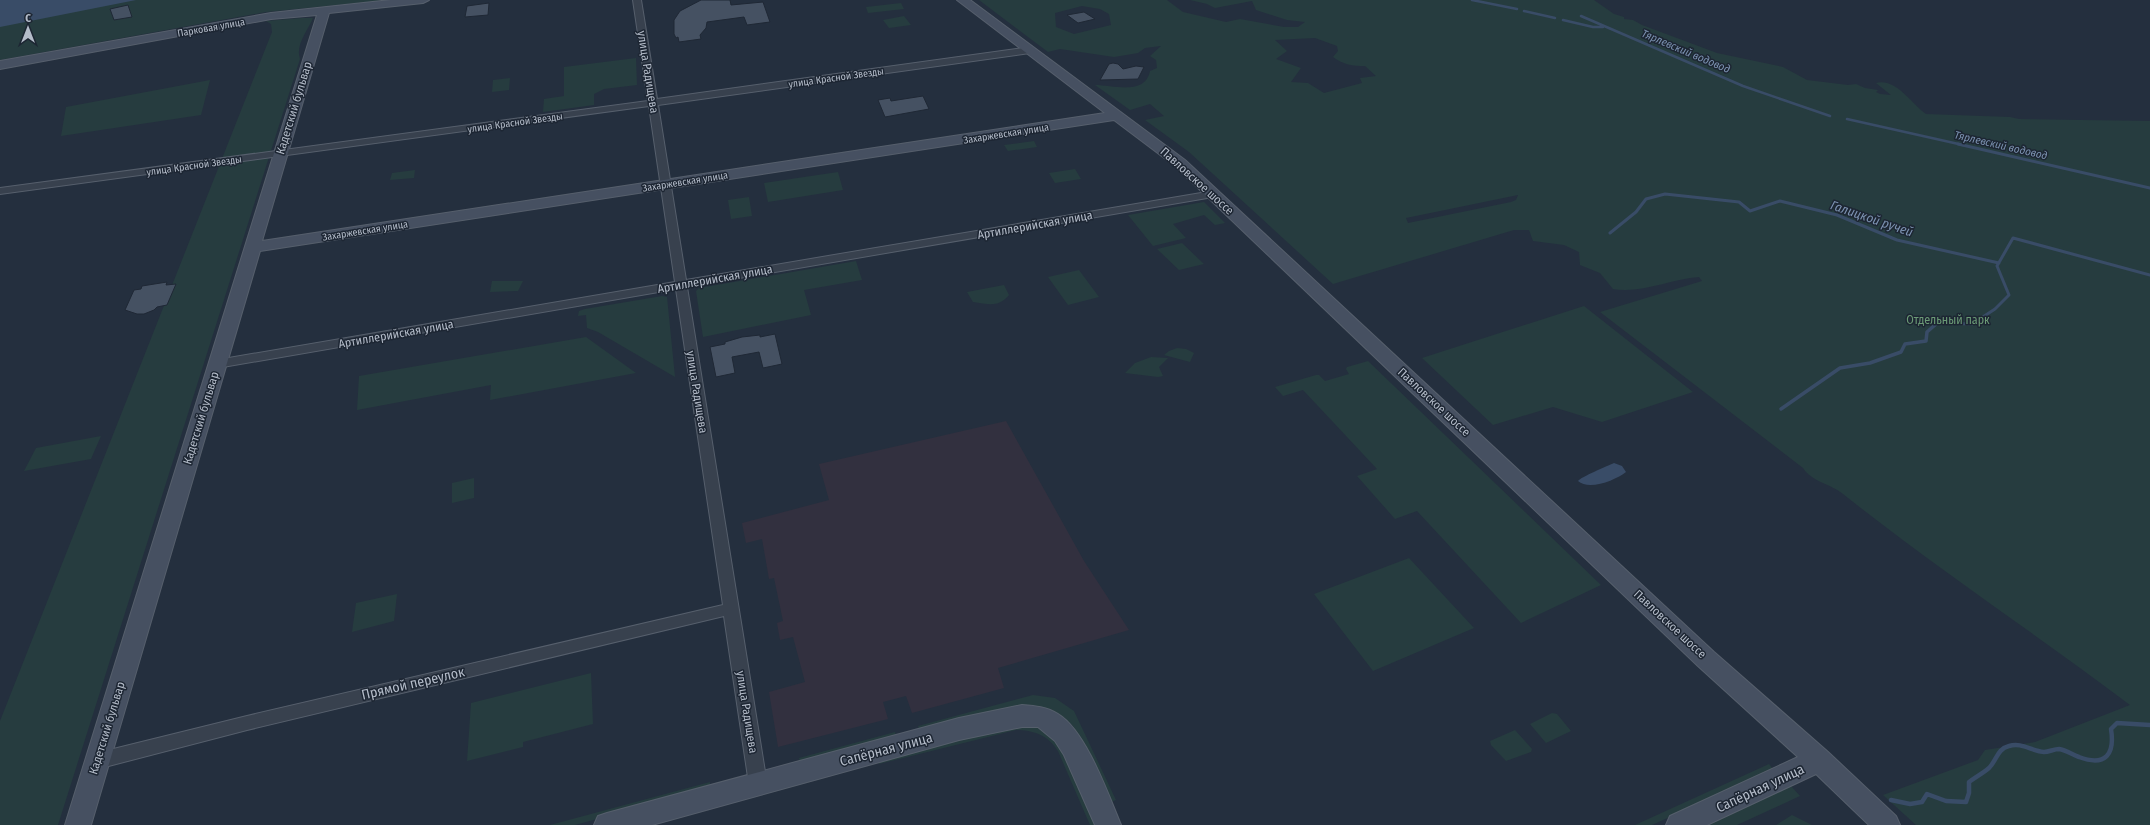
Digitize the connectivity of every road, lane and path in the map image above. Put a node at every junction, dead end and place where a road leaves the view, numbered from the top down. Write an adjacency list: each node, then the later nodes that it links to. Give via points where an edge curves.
1 (423, 0): 4 (street, Парковая улица)
2 (637, 0): 7 (street, улица Радищева)
3 (963, 0): 5 (street, Павловское шоссе)
4 (324, 11): 6 (street, Парковая улица, via 253,19); 9 (street, Кадетский бульвар)
5 (1030, 50): 7 (street, улица Красной Звезды); 8 (street, Павловское шоссе)
6 (0, 65)
7 (652, 103): 9 (street, улица Красной Звезды); 10 (street, улица Радищева)
8 (1118, 115): 10 (street, Захаржевская улица); 12 (street, Павловское шоссе, via 1180,163)
9 (280, 154): 11 (street, улица Красной Звезды); 13 (street, Кадетский бульвар)
10 (665, 184): 13 (street, Захаржевская улица); 14 (street, улица Радищева)
11 (0, 191)
12 (1213, 194): 14 (street, Артиллерийская улица); 17 (street, Павловское шоссе, via 1706,659)
13 (253, 247): 15 (street, Кадетский бульвар)
14 (681, 285): 15 (street, Артиллерийская улица); 16 (street, улица Радищева)
15 (217, 364): 18 (street, Кадетский бульвар)
16 (730, 609): 18 (street, Прямой переулок, via 246,723); 19 (street, улица Радищева)
17 (1819, 760): 23 (street, Сапёрная улица); 24 (street, Павловское шоссе)
18 (97, 761): 20 (street, Кадетский бульвар)
19 (758, 784): 21 (street, Сапёрная улица); 22 (street, Сапёрная улица, via 960,730 1013,717 1032,716 1049,721 1068,738)
20 (78, 825)
21 (607, 825)
22 (1108, 825)
23 (1679, 825)
24 (1887, 825)

